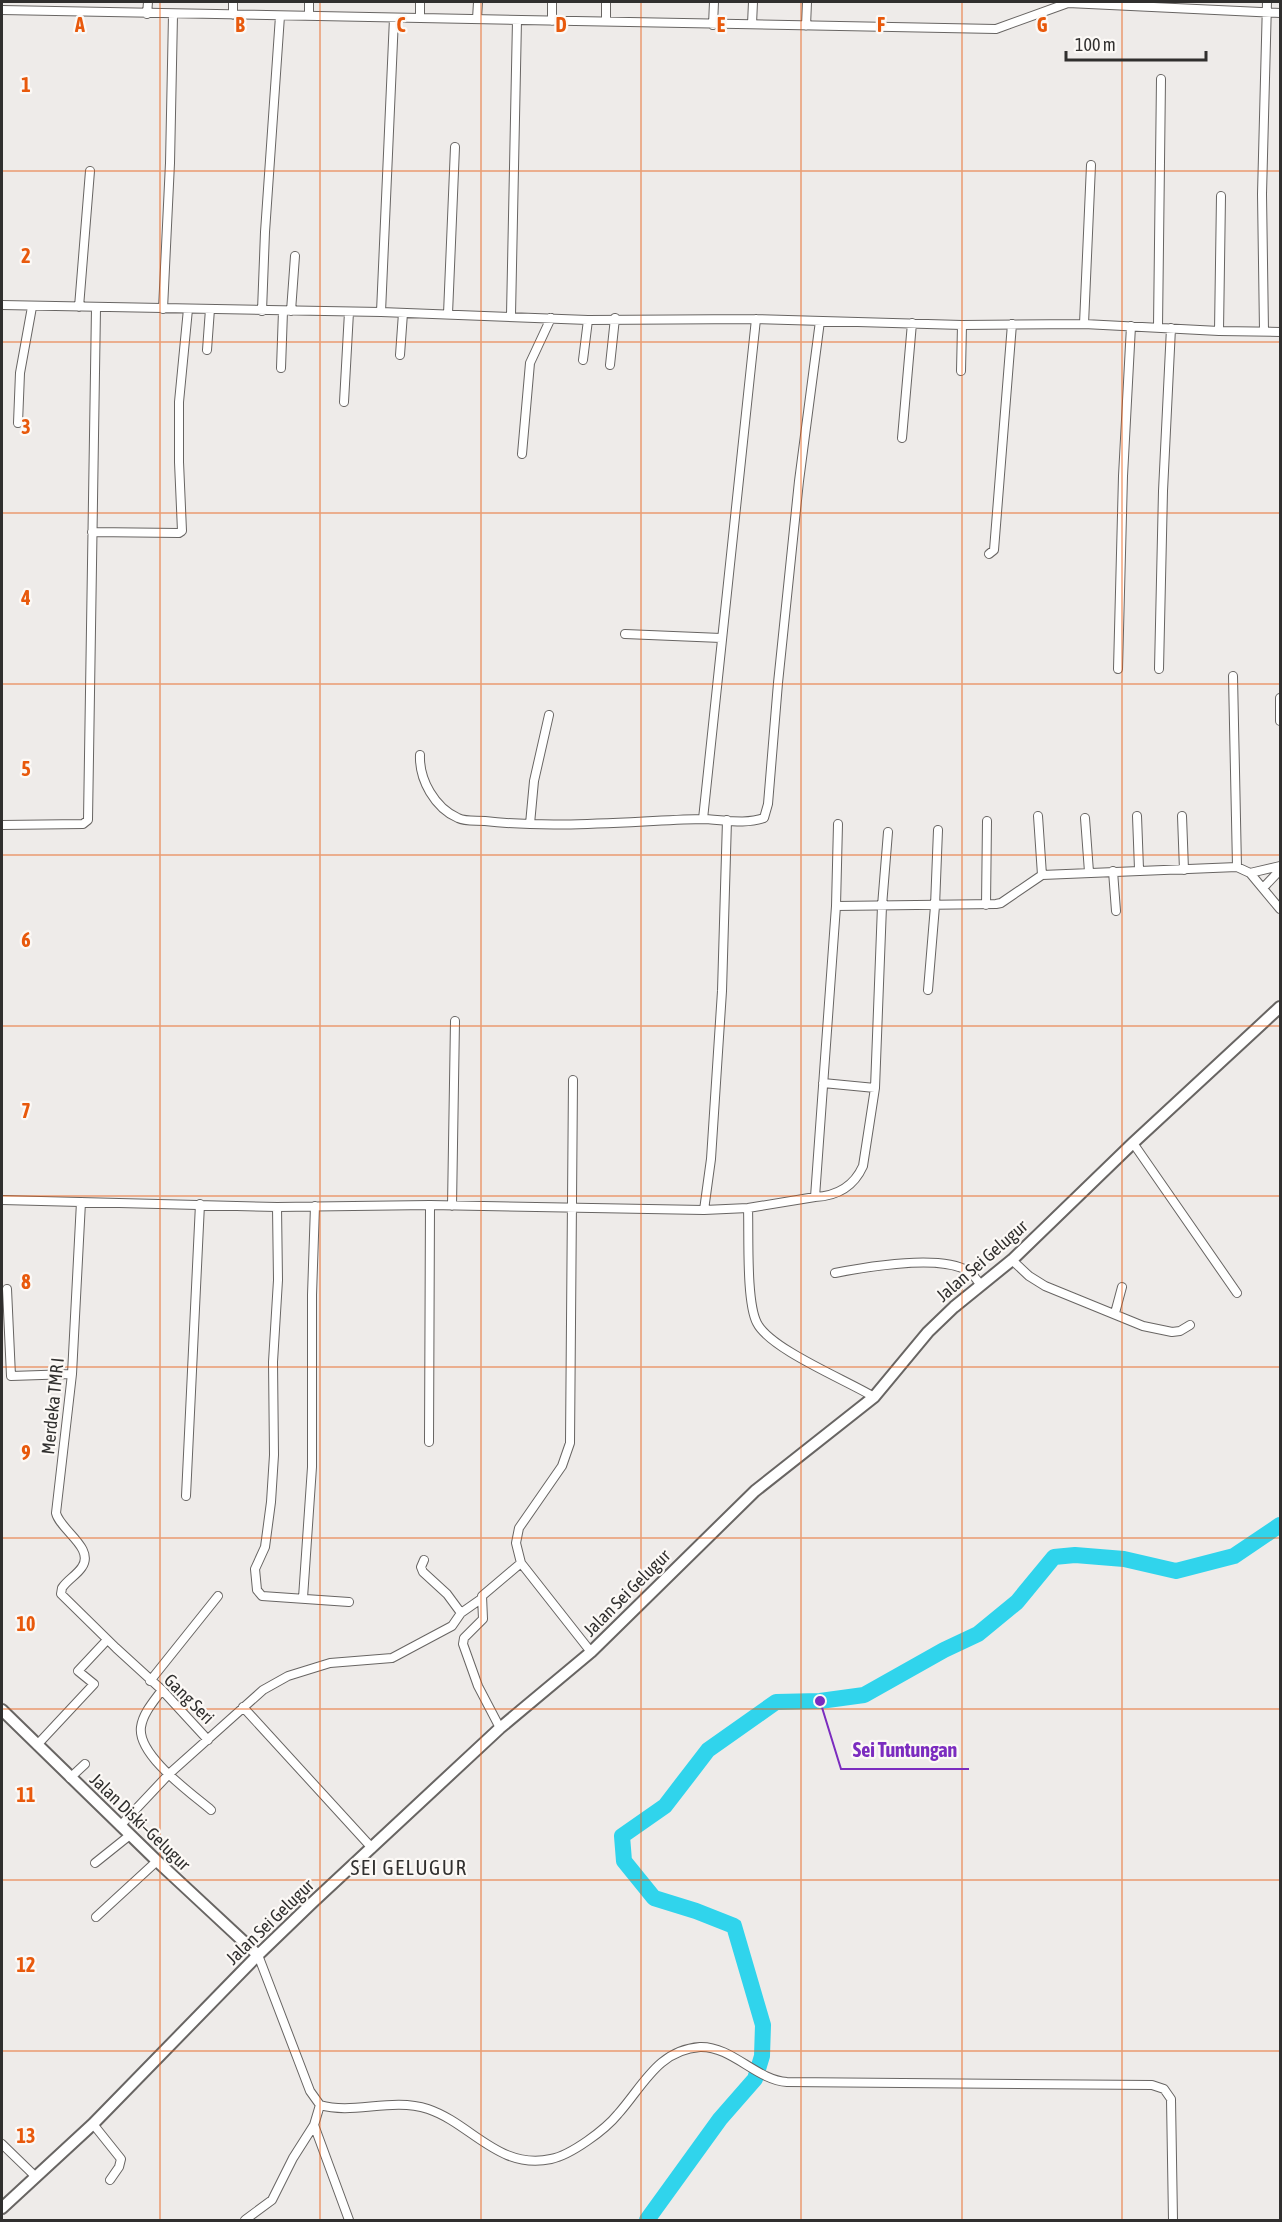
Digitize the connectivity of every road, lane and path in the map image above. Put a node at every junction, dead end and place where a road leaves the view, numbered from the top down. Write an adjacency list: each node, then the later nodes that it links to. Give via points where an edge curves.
1 (43, 2): 16 (street)
2 (148, 2): 19 (street)
3 (233, 2): 21 (street)
4 (309, 2): 23 (street)
5 (420, 2): 24 (street)
6 (478, 2): 26 (street)
7 (552, 2): 29 (street)
8 (606, 2): 28 (street)
9 (714, 2): 31 (street)
10 (753, 2): 30 (street)
11 (807, 2): 32 (street)
12 (1084, 2): 14 (street); 32 (street, via 1059,6 996,29)
13 (1267, 2): 17 (street)
14 (1195, 6): 17 (street)
15 (2, 10): 16 (street)
16 (43, 11): 19 (street)
17 (1267, 12): 18 (street); 66 (street, via 1262,194)
18 (1281, 13)
19 (147, 14): 20 (street)
20 (173, 15): 21 (street); 43 (street)
21 (233, 15): 22 (street)
22 (280, 16): 23 (street); 46 (street)
23 (309, 16): 25 (street)
24 (420, 17): 25 (street); 26 (street)
25 (394, 18): 49 (street)
26 (477, 20): 27 (street)
27 (517, 20): 29 (street); 52 (street)
28 (606, 20): 29 (street); 31 (street)
29 (552, 21)
30 (752, 24): 31 (street); 32 (street)
31 (713, 25)
32 (806, 26)
33 (1161, 79): 63 (street)
34 (455, 147): 51 (street)
35 (1090, 165): 61 (street)
36 (90, 171): 41 (street)
37 (1221, 196): 65 (street)
38 (295, 256): 47 (street)
39 (2, 305): 40 (street)
40 (32, 306): 41 (street); 75 (street, via 20,373)
41 (79, 307): 42 (street)
42 (96, 308): 43 (street); 78 (street)
43 (163, 309): 44 (street)
44 (188, 309): 45 (street); 78 (street, via 179,402 181,532)
45 (210, 309): 46 (street); 68 (street)
46 (262, 310): 47 (street)
47 (287, 311): 48 (street); 72 (street)
48 (348, 312): 49 (street); 74 (street)
49 (381, 312): 50 (street)
50 (403, 313): 51 (street); 69 (street)
51 (448, 314): 52 (street)
52 (511, 315): 53 (street)
53 (551, 318): 56 (street); 77 (street, via 530,363)
54 (615, 318): 55 (street); 56 (street); 71 (street)
55 (756, 319): 57 (street); 81 (street)
56 (588, 320): 70 (street)
57 (820, 321): 58 (street); 94 (street, via 797,493 767,814 759,820)
58 (912, 323): 59 (street); 76 (street)
59 (963, 324): 60 (street); 73 (street)
60 (1012, 324): 61 (street); 79 (street, via 994,550)
61 (1084, 324): 62 (street)
62 (1131, 326): 63 (street); 82 (street)
63 (1158, 327): 64 (street)
64 (1171, 328): 65 (street); 83 (street)
65 (1219, 331): 66 (street)
66 (1264, 331): 67 (street)
67 (1281, 332)
68 (207, 350)
69 (400, 355)
70 (583, 360)
71 (610, 364)
72 (281, 368)
73 (961, 371)
74 (344, 402)
75 (18, 423)
76 (903, 438)
77 (522, 454)
78 (92, 532): 97 (street, via 88,820 83,824)
79 (988, 554)
80 (625, 634): 81 (street)
81 (721, 638): 93 (street)
82 (1118, 669)
83 (1159, 669)
84 (1233, 676): 101 (street)
85 (1280, 698): 87 (street)
86 (549, 716): 96 (street, via 534,781)
87 (1281, 721)
88 (420, 755): 96 (street, via 420,772 430,790 439,804 457,818)
89 (1038, 816): 108 (street)
90 (1137, 816): 103 (street)
91 (1182, 816): 104 (street)
92 (1085, 818): 106 (street)
93 (703, 819): 94 (street); 96 (street)
94 (727, 820): 133 (street, via 722,991)
95 (987, 821): 110 (street)
96 (530, 824)
97 (2, 825)
98 (838, 825): 111 (street)
99 (938, 830): 113 (street)
100 (888, 832): 112 (street)
101 (1237, 867): 104 (street); 107 (street)
102 (1281, 868): 107 (street); 109 (street)
103 (1139, 869): 104 (street); 105 (street)
104 (1184, 870)
105 (1113, 871): 106 (street); 115 (street)
106 (1089, 872): 108 (street)
107 (1250, 873): 109 (street)
108 (1042, 875): 110 (street, via 1001,903)
109 (1263, 888): 114 (street)
110 (987, 904): 113 (street)
111 (836, 906): 112 (street); 120 (street)
112 (882, 906): 113 (street); 121 (street)
113 (935, 906): 116 (street)
114 (1281, 909)
115 (1116, 910)
116 (928, 990)
117 (1281, 1007): 122 (main road, Jalan Sei Gelugur)
118 (455, 1020): 129 (street)
119 (573, 1080): 131 (street)
120 (823, 1083): 121 (street); 123 (street)
121 (875, 1088): 123 (street, via 859,1175 838,1193)
122 (1133, 1143): 134 (main road, Jalan Sei Gelugur); 139 (street)
123 (815, 1197): 132 (street)
124 (2, 1200): 125 (street)
125 (81, 1202): 126 (street); 142 (street, Merdeka TMR I)
126 (200, 1204): 130 (street); 145 (street)
127 (430, 1205): 128 (street); 129 (street); 144 (street)
128 (315, 1206): 130 (street); 150 (street, via 312,1467)
129 (452, 1206): 131 (street)
130 (277, 1207): 150 (street, via 272,1491 265,1547 255,1569 255,1582 262,1596)
131 (574, 1207): 133 (street); 147 (street, via 570,1443 562,1466 519,1528 516,1543)
132 (748, 1208): 133 (street); 143 (street, via 752,1308 757,1324 766,1335 800,1358)
133 (704, 1210)
134 (1012, 1260): 136 (main road, Jalan Sei Gelugur); 140 (street, via 1045,1286)
135 (835, 1274): 136 (street, via 899,1263 951,1265 969,1271)
136 (980, 1284): 143 (main road, Jalan Sei Gelugur, via 928,1332)
137 (1122, 1287): 140 (street)
138 (7, 1289): 142 (street, via 11,1376)
139 (1237, 1293)
140 (1115, 1313): 141 (street, via 1143,1326 1172,1332)
141 (1190, 1325)
142 (72, 1374): 148 (street, Merdeka TMR I, via 56,1514 85,1559)
143 (874, 1397): 155 (main road, Jalan Sei Gelugur, via 755,1491)
144 (429, 1442)
145 (186, 1496)
146 (424, 1560): 153 (street, via 423,1572)
147 (520, 1563): 151 (street); 155 (street)
148 (61, 1594): 154 (street, Gang Seri)
149 (218, 1596): 156 (street)
150 (303, 1598): 152 (street)
151 (481, 1599): 153 (street); 160 (street, via 483,1619 463,1644 478,1686)
152 (349, 1602)
153 (461, 1613): 158 (street, via 452,1626 392,1658 330,1663 305,1670 263,1690)
154 (107, 1640): 156 (street, Gang Seri); 162 (street, via 78,1671 94,1684)
155 (591, 1652): 160 (main road, Jalan Sei Gelugur)
156 (150, 1680): 157 (street, Gang Seri)
157 (162, 1690): 161 (street, Gang Seri); 164 (street, via 145,1715 141,1732 144,1746)
158 (243, 1707): 161 (street); 169 (street)
159 (2, 1710): 162 (main road, Jalan Diski–Gelugur)
160 (500, 1728): 169 (main road, Jalan Sei Gelugur)
161 (208, 1740): 164 (street, Gang Seri)
162 (38, 1745): 165 (main road, Jalan Diski–Gelugur)
163 (85, 1764): 165 (street)
164 (170, 1774): 166 (street); 167 (street, Gang Seri)
165 (70, 1778): 167 (main road, Jalan Diski–Gelugur)
166 (211, 1810)
167 (120, 1826): 168 (main road, Jalan Diski–Gelugur)
168 (130, 1835): 170 (main road, Jalan Diski–Gelugur); 171 (street)
169 (372, 1848): 173 (main road, Jalan Sei Gelugur)
170 (157, 1861): 172 (street); 173 (main road, Jalan Diski–Gelugur)
171 (95, 1863)
172 (96, 1917)
173 (258, 1955): 174 (street, via 310,2091); 175 (main road, Jalan Sei Gelugur)
174 (320, 2105): 176 (street); 183 (street, via 416,2106 438,2113 513,2159 531,2161 551,2159 576,2147 616,2116 656,2065 680,2052 700,2048 724,2053 779,2082 1158,2086 1168,2092 1172,2103)
175 (93, 2124): 178 (main road, Jalan Sei Gelugur); 179 (street, via 121,2159)
176 (314, 2125): 181 (street, via 272,2200); 182 (street)
177 (2, 2144): 178 (street)
178 (34, 2176): 180 (main road, Jalan Sei Gelugur)
179 (110, 2180)
180 (2, 2208)
181 (245, 2220)
182 (349, 2220)
183 (1173, 2220)

